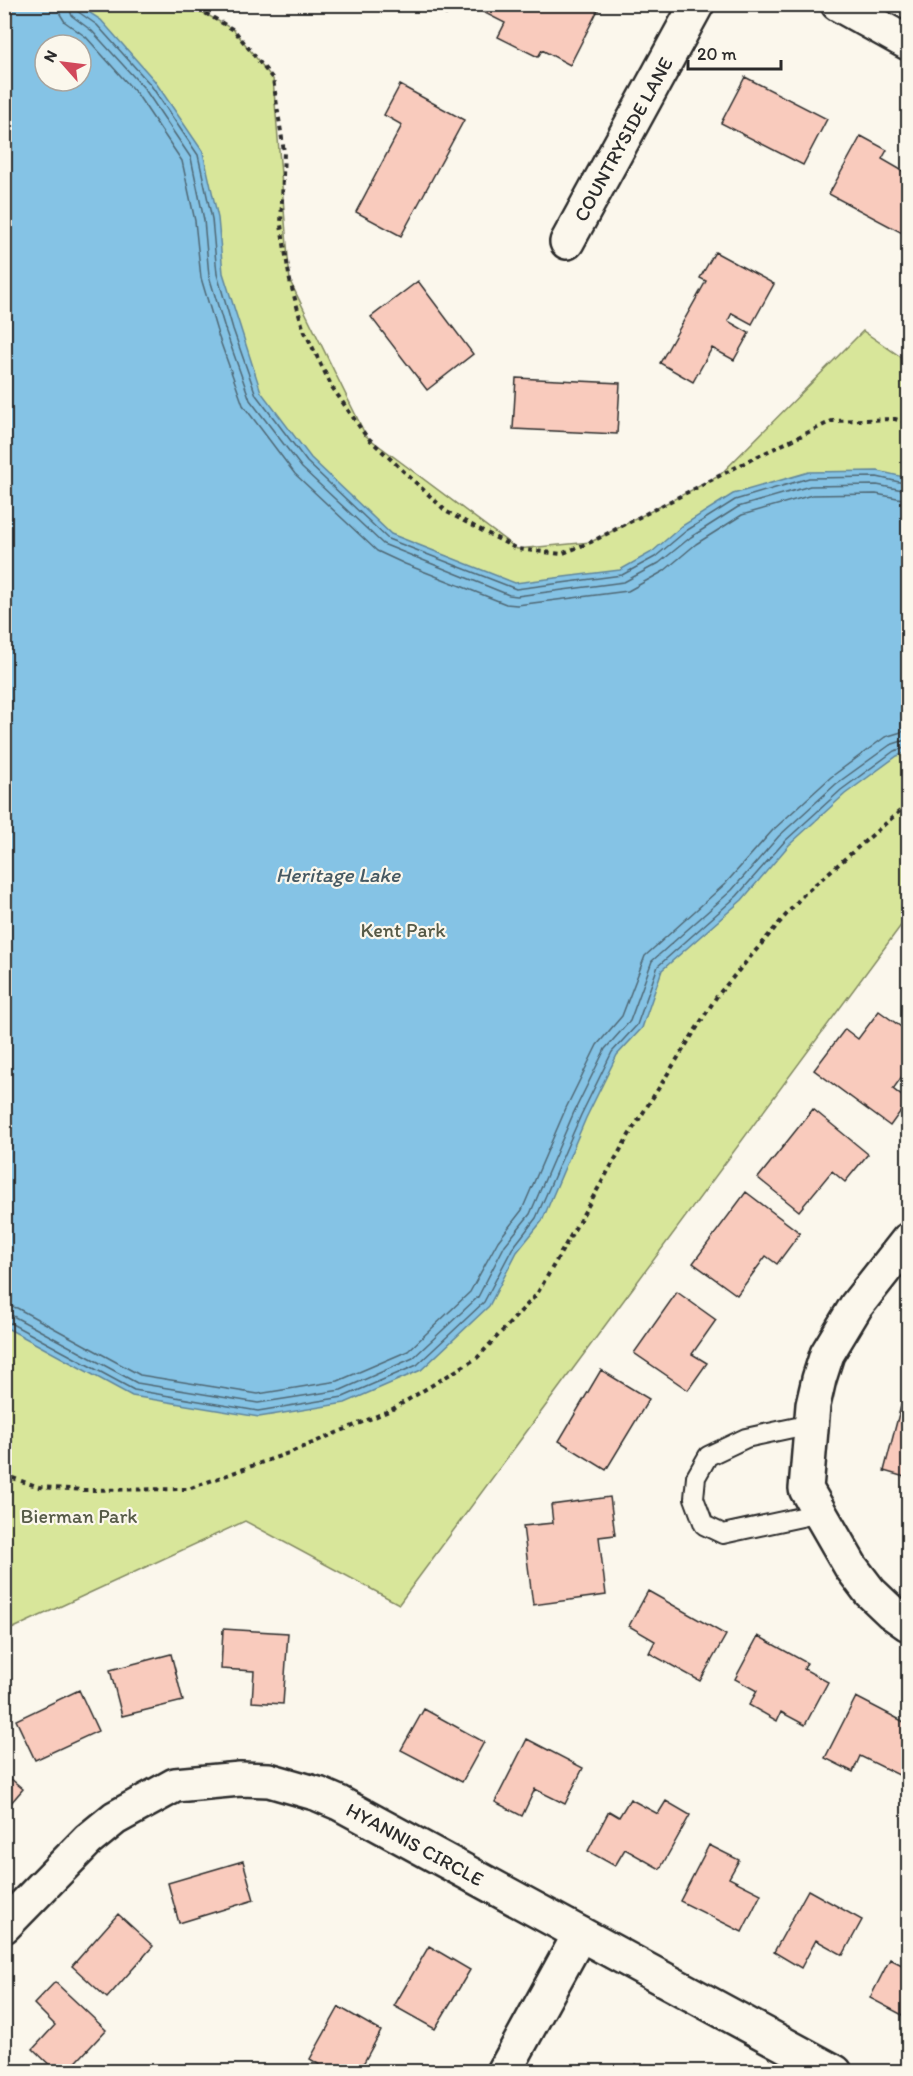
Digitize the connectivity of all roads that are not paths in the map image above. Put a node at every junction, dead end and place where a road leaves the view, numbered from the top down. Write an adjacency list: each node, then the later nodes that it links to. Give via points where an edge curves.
1 (697, 4): 4 (street, COUNTRYSIDE LANE)
2 (838, 4): 3 (street)
3 (909, 43)
4 (567, 242)
5 (909, 1240): 6 (street, via 856,1306 828,1354 813,1405)
6 (812, 1424): 7 (street, via 806,1489); 7 (lane, via 746,1438 708,1456 696,1477 694,1498 705,1525 723,1534)
7 (820, 1513): 8 (street, via 870,1592)
8 (909, 1624)
9 (4, 1926): 10 (street, HYANNIS CIRCLE, via 88,1840 115,1818 175,1785 240,1779 269,1780 318,1794)
10 (580, 1934): 11 (street); 12 (street, HYANNIS CIRCLE)
11 (504, 2072)
12 (835, 2072)

